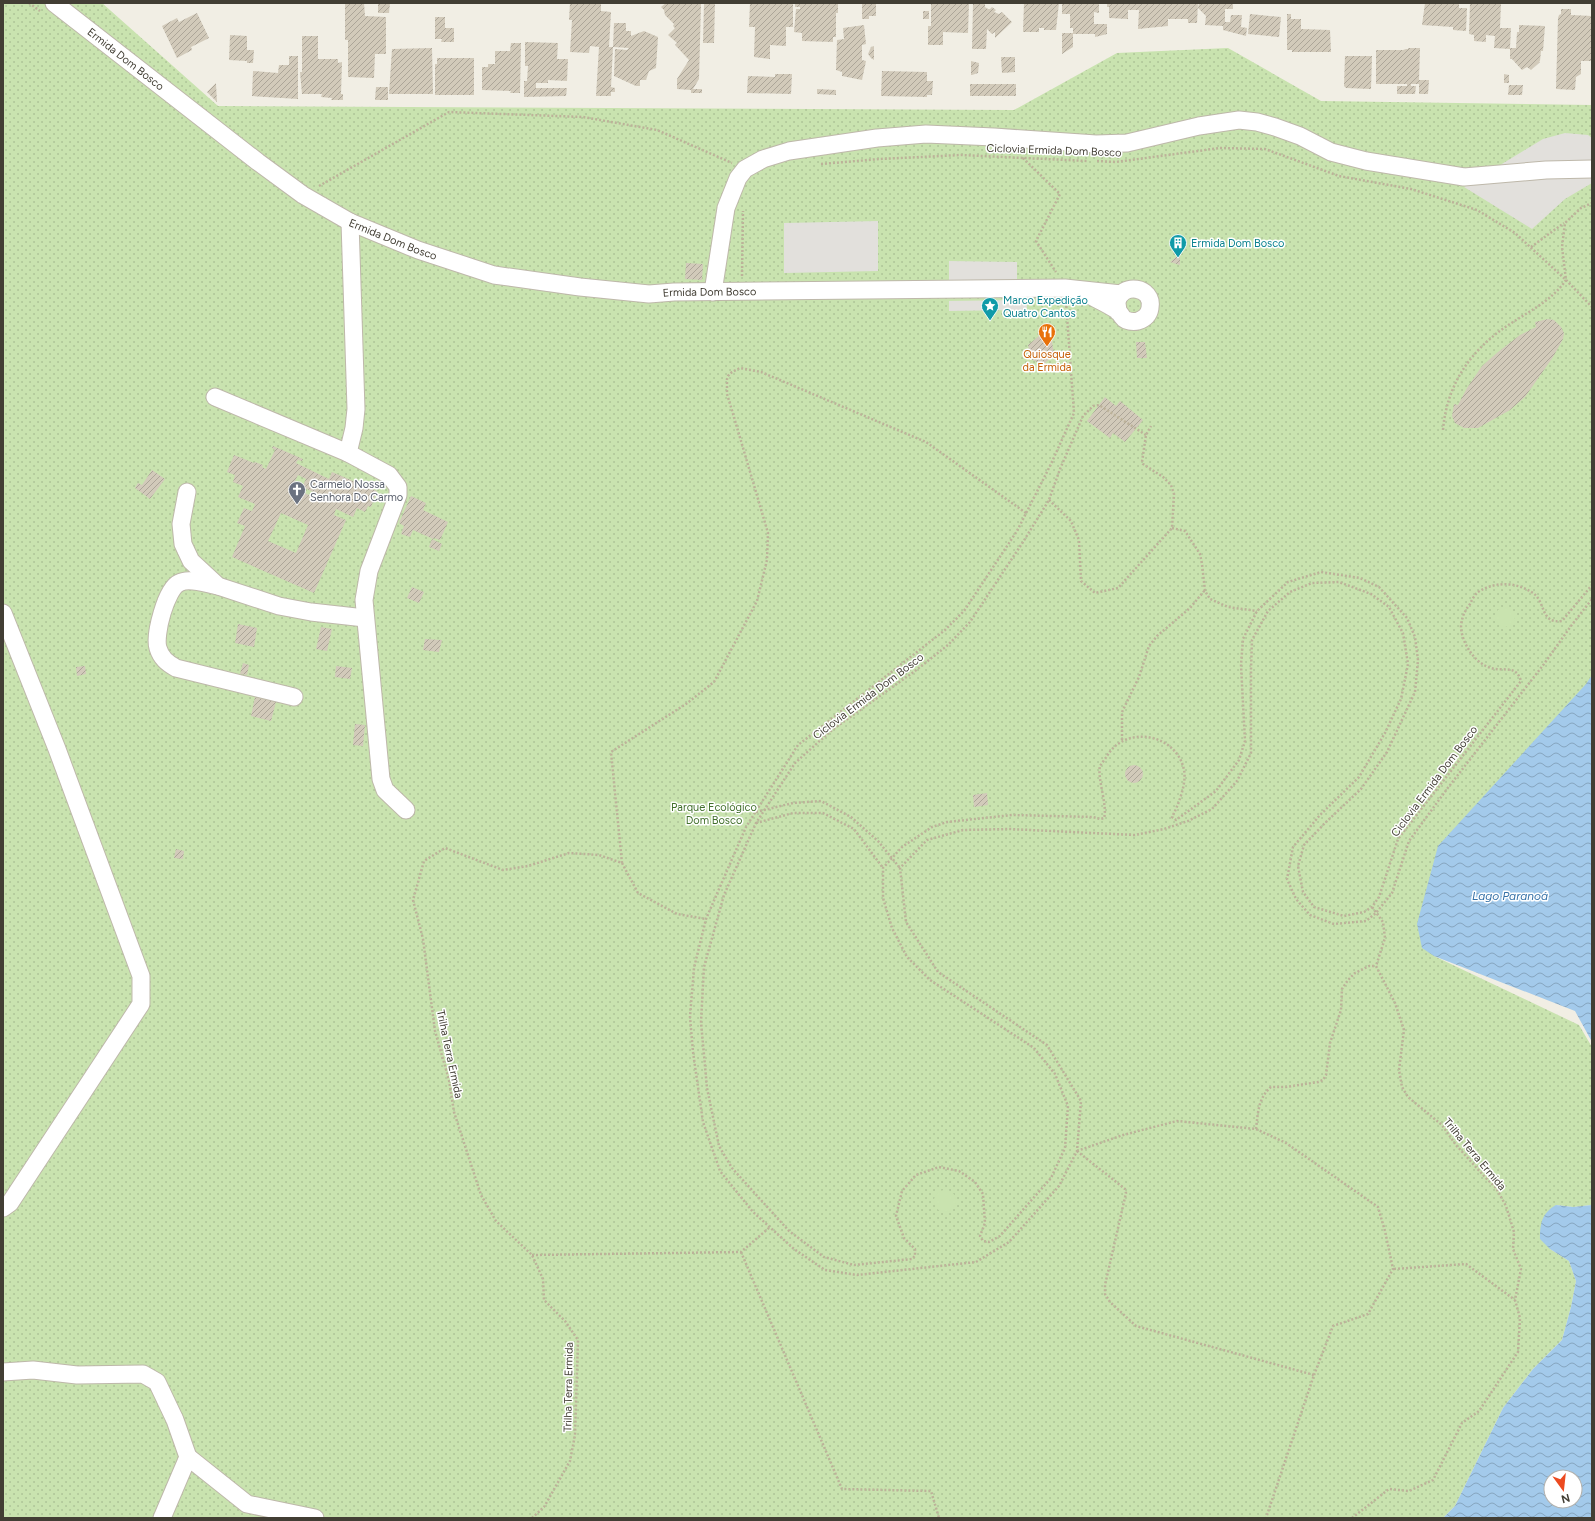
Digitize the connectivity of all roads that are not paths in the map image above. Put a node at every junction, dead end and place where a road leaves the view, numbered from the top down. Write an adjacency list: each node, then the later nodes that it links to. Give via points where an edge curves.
1 (54, 3): 3 (street, Ermida Dom Bosco, via 258,162 303,195)
2 (1592, 169): 5 (street, via 1464,177 1366,161 1331,152 1300,136 1276,128 1239,120 1199,126 1128,143 1096,144 926,134 876,138 789,151 764,158 745,169 738,178 726,208)
3 (350, 222): 5 (street, Ermida Dom Bosco, via 418,250 494,275 649,294); 9 (street, via 356,409)
4 (1072, 288): 5 (street, Ermida Dom Bosco); 6 (street, Ermida Dom Bosco); 7 (street)
5 (713, 292)
6 (1121, 294): 7 (street, via 1117,302); 7 (street, via 1129,289 1139,289 1147,294 1151,303 1149,313 1143,320 1133,322 1124,319)
7 (1118, 312)
8 (215, 397): 9 (street)
9 (348, 453): 13 (street, via 389,475 398,487 398,495 369,571 364,600)
10 (187, 492): 11 (street, via 181,524 183,544 191,561)
11 (218, 586): 13 (street, via 279,606); 14 (street, via 186,581 174,586 156,636 161,656 176,668)
12 (3, 613): 16 (street, via 57,749 141,976 141,1004 10,1203)
13 (365, 618): 15 (street, via 381,779 385,790)
14 (294, 697)
15 (406, 810)
16 (3, 1208)
17 (3, 1372): 18 (street, via 33,1370 77,1375 143,1374 157,1382 175,1420)
18 (188, 1457): 19 (street); 20 (street, via 246,1504)
19 (162, 1518)
20 (315, 1518)

